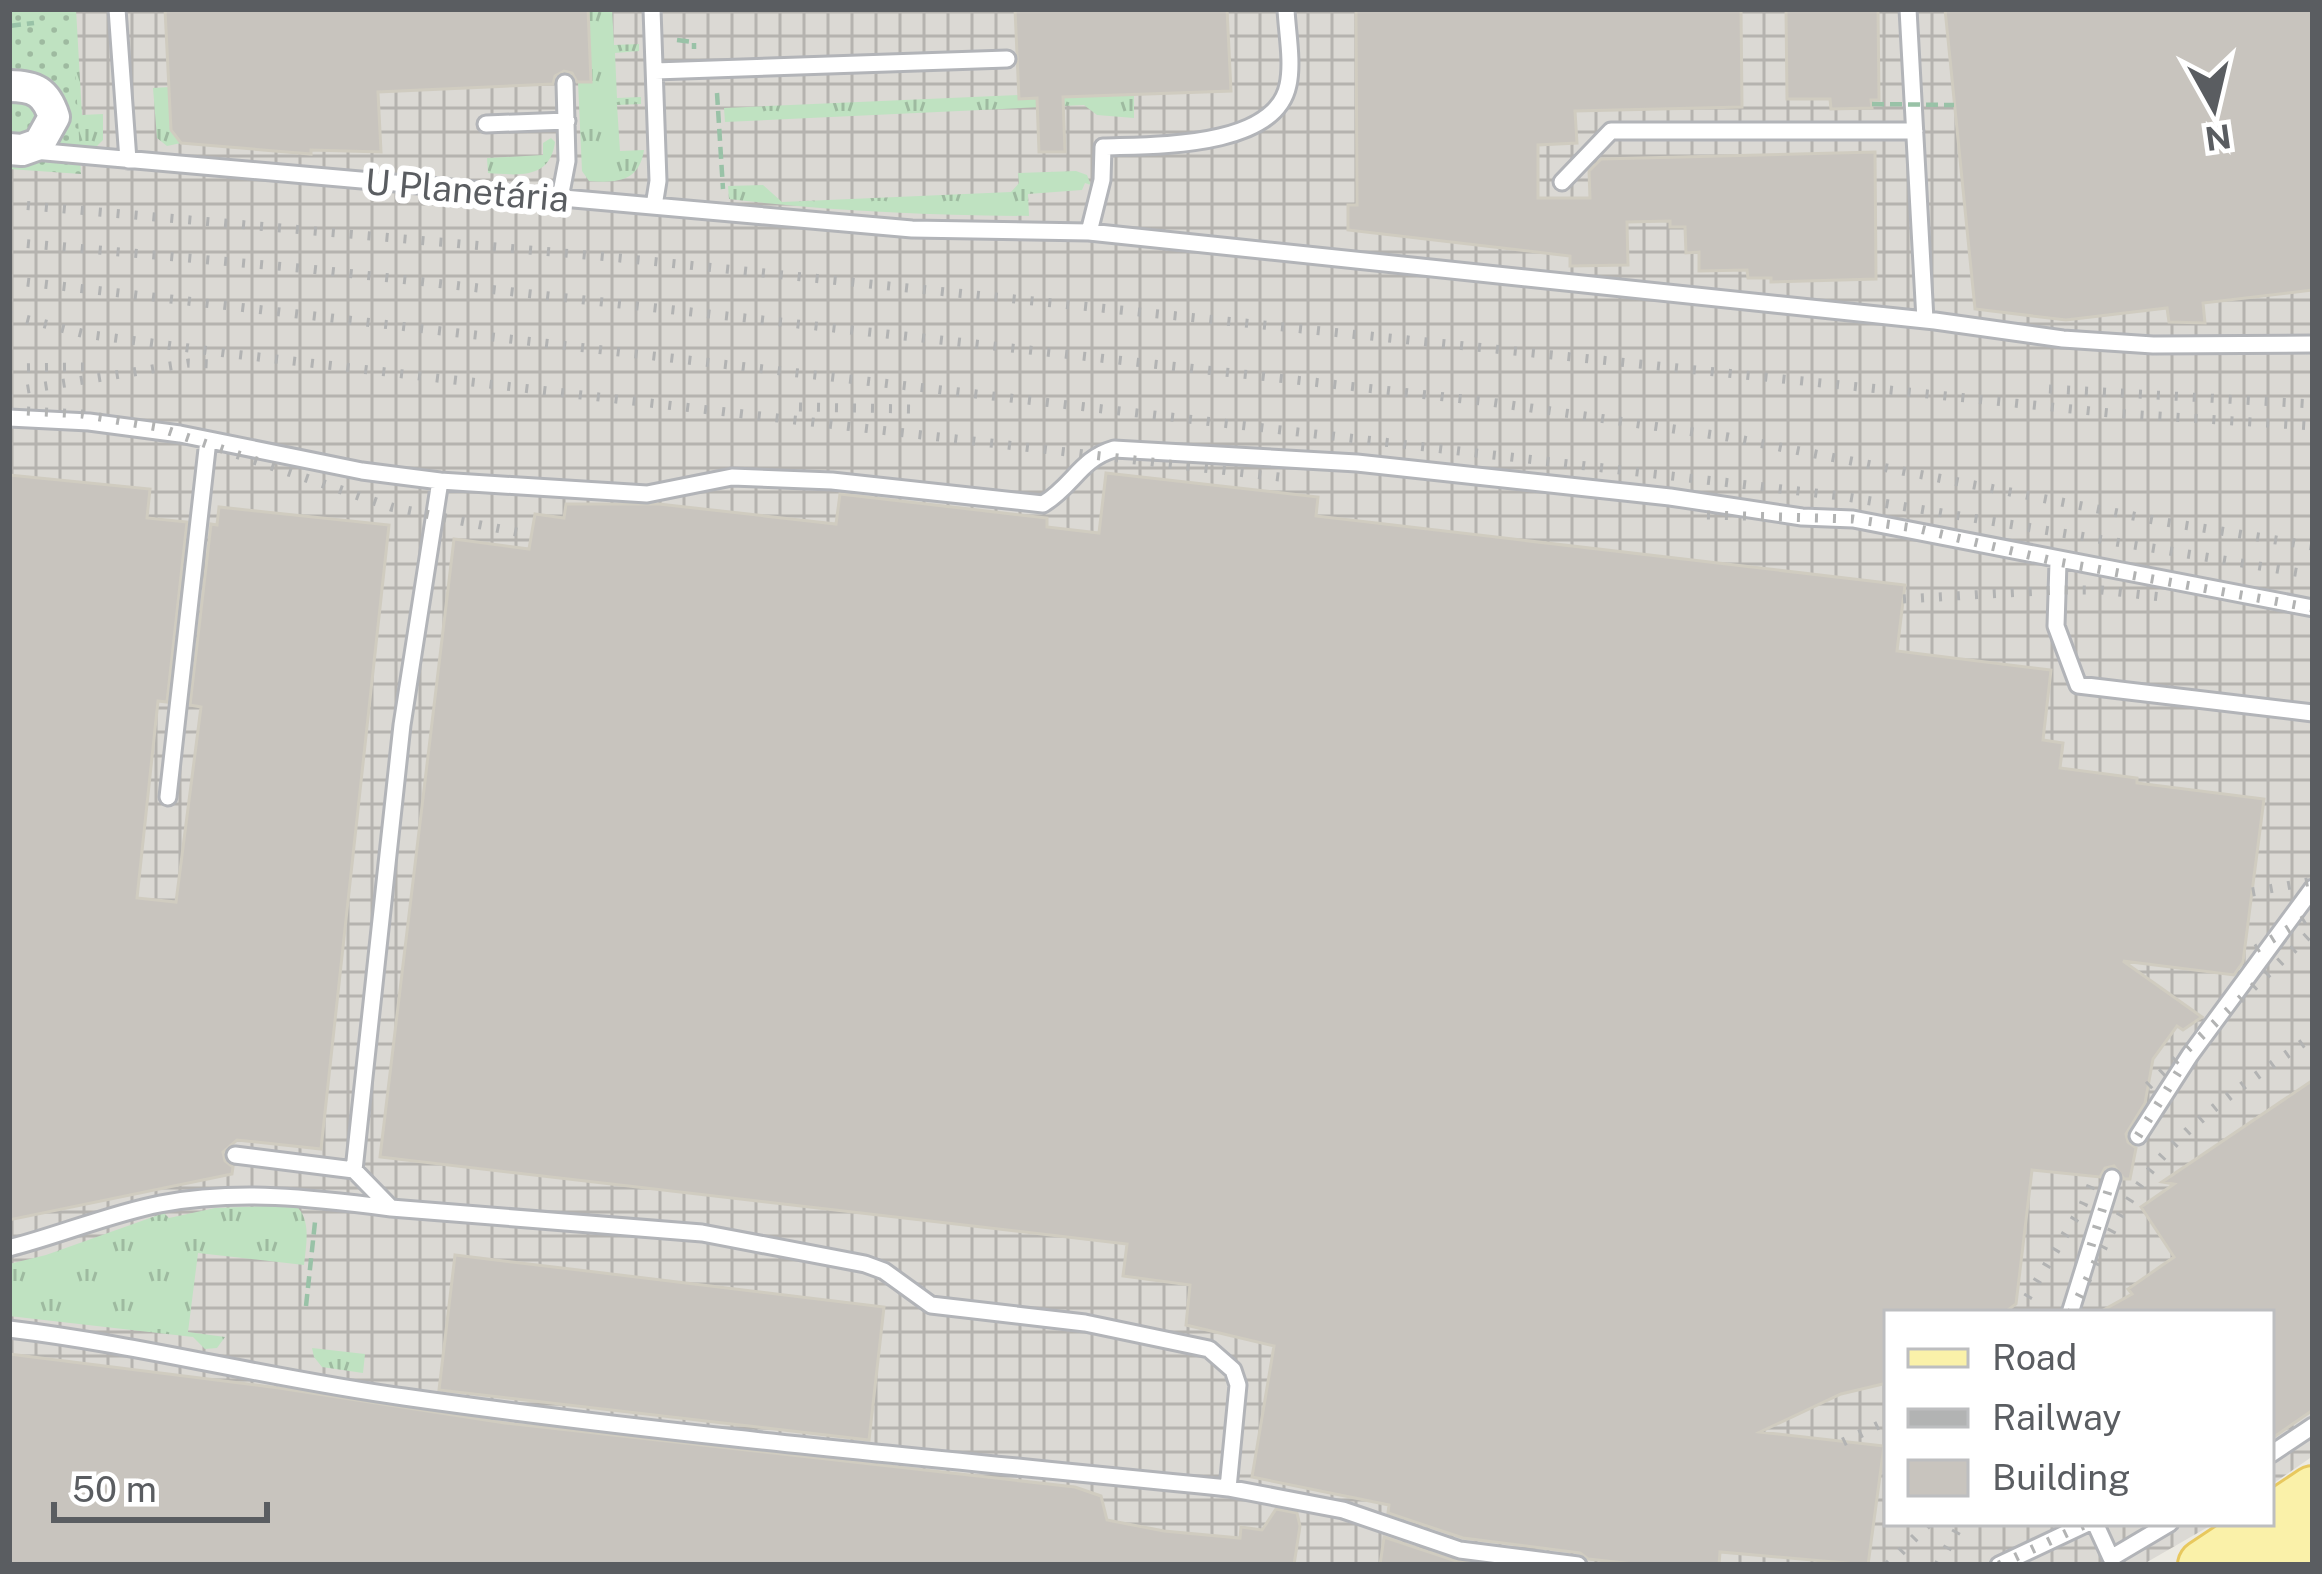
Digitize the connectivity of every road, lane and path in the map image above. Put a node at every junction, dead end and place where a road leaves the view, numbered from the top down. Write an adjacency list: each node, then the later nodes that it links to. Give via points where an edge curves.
1 (118, 9): 19 (lane)
2 (652, 9): 10 (lane)
3 (1286, 9): 24 (lane, via 1288,86 1278,106 1253,128 1187,143 1103,147)
4 (1908, 9): 17 (lane)
5 (34, 23): 6 (path)
6 (9, 26)
7 (670, 32): 9 (path, via 694,42)
8 (1007, 59): 9 (lane)
9 (696, 70): 10 (lane); 23 (path, via 696,82 712,85 719,102)
10 (655, 71): 22 (lane)
11 (565, 83): 15 (lane)
12 (9, 86): 18 (street, U Planetária, via 37,88 54,117 39,144)
13 (1872, 104): 14 (path, bridge)
14 (1954, 105)
15 (567, 121): 16 (lane); 21 (lane)
16 (486, 124)
17 (1915, 131): 20 (lane, via 1611,131); 25 (lane)
18 (16, 150): 19 (lane, U Planetária)
19 (128, 160): 21 (lane, U Planetária)
20 (1562, 182)
21 (560, 198): 22 (lane, U Planetária)
22 (654, 206): 23 (lane, U Planetária)
23 (724, 212): 24 (lane, U Planetária, via 912,229)
24 (1090, 232): 25 (lane, U Planetária)
25 (1925, 320): 26 (lane, U Planetária, via 2153,345)
26 (2313, 344)
27 (9, 418): 28 (lane)
28 (208, 440): 29 (lane); 33 (lane)
29 (440, 481): 30 (lane, via 647,494 732,476 1043,504 1094,455 1139,448 1357,463 1853,519); 37 (lane, via 402,725)
30 (2058, 562): 31 (lane); 32 (lane, via 2056,626 2078,685)
31 (2313, 608)
32 (2313, 713)
33 (169, 797)
34 (2313, 888): 35 (lane)
35 (2138, 1136)
36 (235, 1155): 37 (lane)
37 (354, 1170): 40 (lane)
38 (2112, 1178): 43 (lane)
39 (318, 1199): 40 (lane); 41 (lane, via 232,1195 159,1204); 42 (path)
40 (391, 1208): 47 (lane, via 702,1233 865,1264 931,1305 1085,1323 1209,1349 1238,1385)
41 (9, 1248)
42 (306, 1306)
43 (2072, 1310)
44 (9, 1329): 47 (lane, via 216,1361 297,1383 522,1414)
45 (2313, 1426): 46 (lane)
46 (2274, 1452)
47 (1228, 1488): 56 (lane, via 1343,1510 1460,1550)
48 (2313, 1491): 49 (main road)
49 (2274, 1517)
50 (2085, 1526): 57 (lane)
51 (2093, 1526): 55 (lane)
52 (2165, 1526): 55 (lane)
53 (2261, 1526): 58 (main road)
54 (2313, 1540): 59 (main road)
55 (2104, 1562)
56 (1578, 1565)
57 (1999, 1565)
58 (2203, 1565)
59 (2272, 1565)

